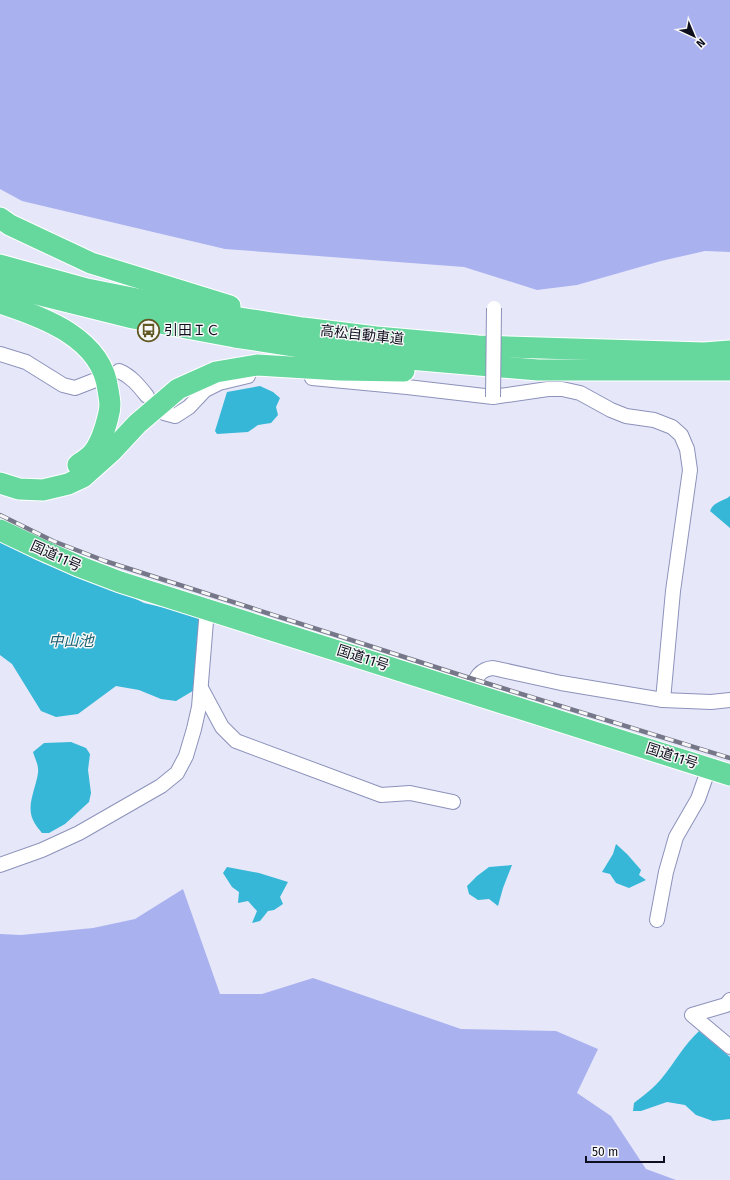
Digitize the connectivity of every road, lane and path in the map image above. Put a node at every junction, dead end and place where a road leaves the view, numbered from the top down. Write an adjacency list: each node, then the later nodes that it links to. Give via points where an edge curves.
1 (0, 218): 6 (highway, via 91,262)
2 (0, 265): 6 (highway, 高松自動車道, via 87,288 202,312)
3 (0, 285): 9 (highway, 高松自動車道, via 133,318 339,353 538,370)
4 (0, 303): 16 (highway, via 29,313 72,334 93,354 107,378 110,408 104,434 91,455 69,471 41,480 20,480)
5 (494, 308): 14 (street, bridge)
6 (303, 328): 7 (highway, 高松自動車道, via 478,346 704,353)
7 (730, 351)
8 (0, 354): 12 (street, via 26,362 63,386 75,388)
9 (598, 370): 10 (highway, 高松自動車道); 17 (highway, via 471,377 257,365 216,372 178,389 137,424 83,477 68,484 42,490 19,489)
10 (730, 370)
11 (119, 371): 13 (street, via 128,375)
12 (93, 381)
13 (147, 396)
14 (493, 398): 15 (street, via 291,375 256,374 219,383 205,390 189,407 174,416); 22 (street, via 562,389 580,393 626,416 654,420 672,427 681,435 687,449 690,470 673,591)
15 (164, 413)
16 (0, 473)
17 (0, 483)
18 (0, 530): 19 (highway, 国道11号, via 78,566)
19 (207, 609): 20 (street); 21 (highway, 国道11号)
20 (201, 688): 26 (street, via 222,727 236,741 381,794 410,793); 27 (street, via 194,729 186,756 176,773 161,786 80,833)
21 (470, 692): 22 (street, via 478,675 484,669 493,668 561,683); 24 (highway, 国道11号)
22 (663, 700): 23 (street)
23 (730, 700)
24 (709, 768): 25 (highway, 国道11号); 28 (street, via 698,799 676,836)
25 (730, 775)
26 (453, 802)
27 (0, 865)
28 (656, 920)
29 (730, 1000): 30 (street, via 726,1005 692,1015)
30 (730, 1047)

